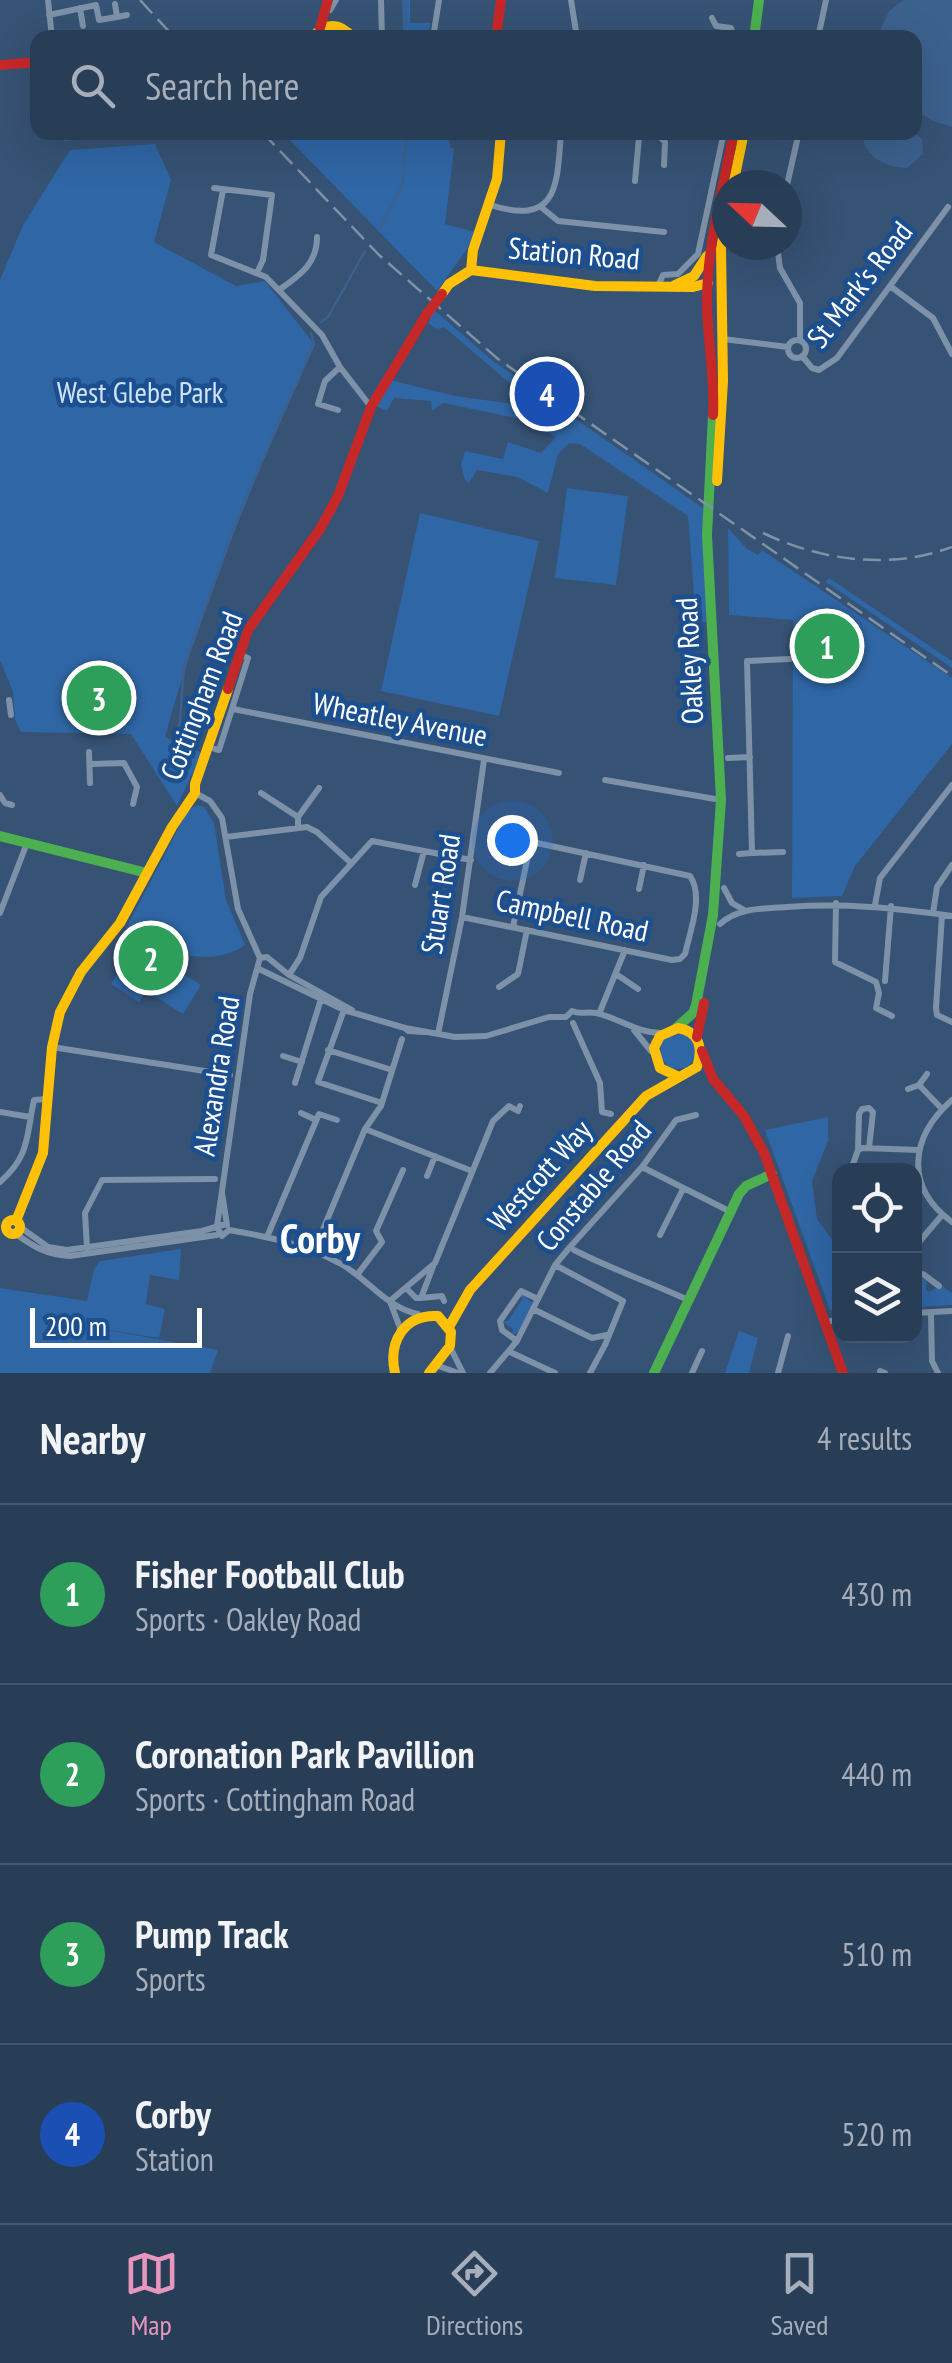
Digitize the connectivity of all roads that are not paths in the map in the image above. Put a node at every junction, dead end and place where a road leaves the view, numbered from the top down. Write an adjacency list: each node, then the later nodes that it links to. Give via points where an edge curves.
1 (48, 0): 13 (street)
2 (381, 0): 20 (street)
3 (439, 0): 21 (street)
4 (501, 0): 22 (main road)
5 (570, 0): 23 (street)
6 (759, 0): 25 (main road)
7 (768, 0): 26 (main road)
8 (826, 0): 27 (street)
9 (115, 4): 14 (street)
10 (330, 4): 18 (main road); 19 (main road)
11 (80, 8): 13 (street); 14 (street, via 96,5 99,20); 16 (street)
12 (127, 14): 14 (street)
13 (49, 15): 17 (street)
14 (117, 16)
15 (712, 18): 24 (street)
16 (83, 26)
17 (51, 30)
18 (317, 30)
19 (346, 30)
20 (382, 30)
21 (433, 30)
22 (497, 30)
23 (576, 30)
24 (731, 30)
25 (755, 30)
26 (763, 30)
27 (820, 30)
28 (30, 63): 29 (main road)
29 (0, 65)
30 (500, 140): 43 (main road)
31 (560, 140): 44 (street, via 555,188)
32 (639, 140): 42 (street)
33 (664, 140): 38 (street)
34 (722, 140): 55 (street, via 697,257 678,274 663,275)
35 (733, 140): 39 (main road)
36 (742, 140): 40 (main road)
37 (797, 140): 41 (street)
38 (664, 165)
39 (728, 170)
40 (736, 170)
41 (790, 170)
42 (634, 181)
43 (490, 205): 44 (street, via 524,212); 52 (main road)
44 (541, 207): 46 (street, via 558,220)
45 (948, 207): 57 (street, St Mark's Road)
46 (664, 232)
47 (317, 236): 59 (street, via 310,264)
48 (712, 253): 56 (main road, Station Road, via 694,276)
49 (714, 260): 54 (main road, Oakley Road)
50 (717, 260): 62 (main road, Oakley Road)
51 (779, 260): 63 (street, via 800,303)
52 (471, 270): 55 (main road, Station Road, via 595,286); 71 (main road, Cottingham Road, bridge, via 449,284 426,314)
53 (257, 272): 53 (street, via 272,195 218,189 212,255); 59 (street)
54 (708, 283): 58 (main road, Station Road); 60 (main road, Oakley Road)
55 (658, 286): 56 (main road, Station Road)
56 (673, 286): 58 (main road, Station Road)
57 (890, 286): 65 (street, via 933,318); 66 (street, St Mark's Road, via 829,366 812,368)
58 (693, 287): 60 (main road)
59 (279, 290): 68 (street, via 322,335)
60 (707, 301): 61 (main road, Oakley Road)
61 (707, 330): 62 (main road); 67 (main road, Oakley Road)
62 (722, 339): 64 (street, St Mark's Road); 67 (main road); 81 (main road, Oakley Road, via 714,515)
63 (800, 340): 64 (street); 66 (street)
64 (788, 347): 66 (street, via 792,357)
65 (952, 354)
66 (802, 356)
67 (713, 366): 92 (main road, Oakley Road, via 707,535)
68 (340, 368): 70 (street, via 326,381); 71 (street)
69 (308, 400): 70 (street)
70 (318, 404): 72 (street)
71 (371, 407): 73 (main road, Cottingham Road, via 330,512 258,613)
72 (338, 410)
73 (238, 654): 77 (street, via 248,658); 89 (main road, Cottingham Road)
74 (790, 659): 80 (street, Oakley Road, via 743,660)
75 (10, 708): 76 (street)
76 (0, 709)
77 (233, 709): 78 (street, via 219,750); 82 (street, Wheatley Avenue)
78 (214, 748)
79 (89, 752): 83 (street)
80 (750, 757): 81 (street, Oakley Road); 103 (street, Oakley Road)
81 (728, 758): 112 (main road, Oakley Road)
82 (484, 760): 84 (street, Wheatley Avenue); 105 (street, Stuart Road)
83 (92, 764): 86 (street); 93 (street, via 124,763 137,787)
84 (559, 773)
85 (606, 780): 92 (street)
86 (90, 783)
87 (952, 785): 115 (street, via 880,878)
88 (319, 788): 95 (street)
89 (195, 793): 98 (street, via 216,808); 109 (main road, Cottingham Road)
90 (260, 793): 95 (street)
91 (0, 795): 94 (street)
92 (721, 800): 141 (main road, Oakley Road, via 703,973 692,1012)
93 (133, 804)
94 (12, 805)
95 (298, 816): 96 (street)
96 (298, 826): 98 (street); 106 (street, via 317,832)
97 (0, 836): 99 (main road)
98 (226, 837): 127 (street, via 238,910)
99 (27, 843): 109 (main road); 118 (street)
100 (424, 851): 105 (street); 106 (street, via 372,841); 111 (street)
101 (586, 852): 107 (street); 110 (street); 124 (street, via 530,847)
102 (783, 852): 103 (street)
103 (752, 853): 104 (street)
104 (739, 854)
105 (471, 860): 122 (street, Stuart Road)
106 (350, 862): 131 (street, via 321,897)
107 (644, 865): 113 (street); 126 (street, Campbell Road, via 690,876 696,884 685,954 672,960)
108 (952, 865): 119 (street, via 937,886)
109 (147, 873): 147 (main road, Cottingham Road, via 70,992)
110 (580, 880)
111 (415, 885)
112 (724, 888): 117 (street); 123 (main road, Oakley Road)
113 (639, 889)
114 (836, 903): 115 (street); 117 (street); 138 (street, via 835,962 876,982 876,1008)
115 (875, 905): 116 (street)
116 (891, 906): 119 (street); 132 (street)
117 (745, 910): 123 (street)
118 (0, 913)
119 (933, 913): 120 (street)
120 (942, 915): 121 (street); 140 (street, via 936,1012)
121 (952, 916)
122 (462, 917): 124 (street, Campbell Road); 144 (street, Stuart Road)
123 (720, 924): 145 (main road, Oakley Road)
124 (512, 926): 125 (street, Campbell Road)
125 (527, 930): 126 (street, Campbell Road); 133 (street, via 518,974)
126 (625, 950): 130 (street)
127 (260, 958): 128 (street); 129 (street)
128 (270, 960): 129 (street); 131 (street)
129 (261, 970): 135 (street); 189 (street, Alexandra Road, via 250,994)
130 (616, 974): 134 (street); 137 (street)
131 (289, 975): 136 (street)
132 (883, 975)
133 (502, 983)
134 (638, 989)
135 (321, 1000): 136 (street); 152 (street)
136 (348, 1011): 144 (street, via 408,1032); 148 (street)
137 (599, 1014): 139 (street, via 572,1011); 142 (street)
138 (892, 1016)
139 (570, 1020): 144 (street, via 549,1016 486,1036); 170 (street)
140 (952, 1022)
141 (676, 1028): 143 (main road); 145 (main road)
142 (634, 1029): 143 (street); 151 (street)
143 (662, 1033): 151 (main road)
144 (438, 1034)
145 (697, 1037): 149 (main road)
146 (402, 1039): 153 (street)
147 (52, 1047): 156 (street); 163 (main road, Cottingham Road)
148 (328, 1050): 153 (street); 165 (street, via 318,1082)
149 (702, 1051): 154 (main road); 158 (main road)
150 (282, 1056): 152 (street)
151 (656, 1060): 157 (main road); 162 (main road, Westcott Way)
152 (302, 1062): 159 (street)
153 (392, 1070): 165 (street)
154 (693, 1071): 157 (main road); 158 (main road)
155 (927, 1074): 160 (street)
156 (230, 1075)
157 (677, 1076): 162 (main road, Westcott Way)
158 (713, 1079): 184 (main road, via 744,1116)
159 (295, 1083)
160 (920, 1085): 161 (street); 167 (street)
161 (908, 1089)
162 (646, 1096): 209 (main road, Westcott Way)
163 (48, 1098): 172 (street, via 34,1100); 194 (main road, Cottingham Road, via 43,1153)
164 (952, 1100): 167 (street)
165 (382, 1103): 175 (street)
166 (517, 1107): 183 (street, via 509,1106 493,1122)
167 (942, 1108): 178 (street)
168 (0, 1112): 172 (street)
169 (302, 1113): 173 (street)
170 (607, 1113)
171 (696, 1115): 181 (street, Constable Road, via 676,1120)
172 (30, 1118): 186 (street, via 21,1161)
173 (316, 1120): 174 (street, via 318,1114); 196 (street)
174 (337, 1120)
175 (365, 1129): 179 (street); 202 (street)
176 (869, 1148): 177 (street); 177 (street, via 869,1108 859,1114); 178 (street)
177 (858, 1150): 180 (street)
178 (919, 1150): 191 (street, via 923,1191)
179 (435, 1156): 183 (street); 185 (street)
180 (853, 1163)
181 (642, 1167): 188 (street); 204 (street, Constable Road)
182 (403, 1170): 205 (street, via 376,1231 382,1242)
183 (472, 1172): 203 (street)
184 (772, 1174): 190 (main road, via 746,1186); 221 (main road)
185 (427, 1176)
186 (0, 1182)
187 (210, 1182): 200 (street, via 102,1180 85,1214)
188 (683, 1189): 190 (street); 197 (street)
189 (222, 1190): 193 (street, Alexandra Road); 195 (street, Alexandra Road)
190 (730, 1212): 212 (main road)
191 (942, 1215): 192 (street); 198 (street)
192 (952, 1222)
193 (228, 1227): 195 (street, via 226,1236); 196 (street)
194 (12, 1229): 195 (street, via 51,1255 70,1256); 199 (main road, Cottingham Road); 200 (street, via 56,1250)
195 (217, 1229): 200 (street)
196 (267, 1236): 202 (street)
197 (660, 1236)
198 (922, 1239)
199 (0, 1242)
200 (87, 1248)
201 (574, 1250): 212 (street)
202 (314, 1251): 205 (street)
203 (434, 1263): 208 (street); 210 (street)
204 (555, 1266): 211 (street, Constable Road); 224 (street, via 622,1301)
205 (357, 1274): 213 (street)
206 (922, 1274): 207 (street)
207 (934, 1286)
208 (406, 1288): 210 (street); 213 (street)
209 (470, 1290): 218 (main road, Westcott Way); 222 (main road, Westcott Way)
210 (421, 1298): 214 (street, via 442,1296)
211 (538, 1299): 215 (street, Constable Road); 226 (street, Constable Road, via 521,1291 500,1320)
212 (688, 1300): 236 (main road)
213 (392, 1302): 218 (street); 223 (street)
214 (444, 1302)
215 (533, 1309): 224 (street, via 592,1338); 226 (street, Constable Road)
216 (952, 1311): 219 (street)
217 (922, 1313): 219 (street)
218 (426, 1314): 222 (main road); 223 (main road, Westcott Way, via 409,1320)
219 (931, 1314): 240 (street)
220 (832, 1321): 221 (street)
221 (825, 1323): 239 (main road)
222 (449, 1327): 227 (main road)
223 (400, 1334): 231 (main road)
224 (608, 1334): 235 (street)
225 (788, 1336): 238 (street)
226 (517, 1341): 229 (street, Constable Road)
227 (450, 1346): 230 (main road); 232 (street)
228 (702, 1351): 237 (street)
229 (510, 1352): 233 (street, Constable Road); 234 (street)
230 (432, 1369): 232 (street, via 447,1366)
231 (392, 1371)
232 (460, 1373)
233 (490, 1373)
234 (555, 1373)
235 (590, 1373)
236 (654, 1373)
237 (692, 1373)
238 (778, 1373)
239 (843, 1373)
240 (938, 1373)

